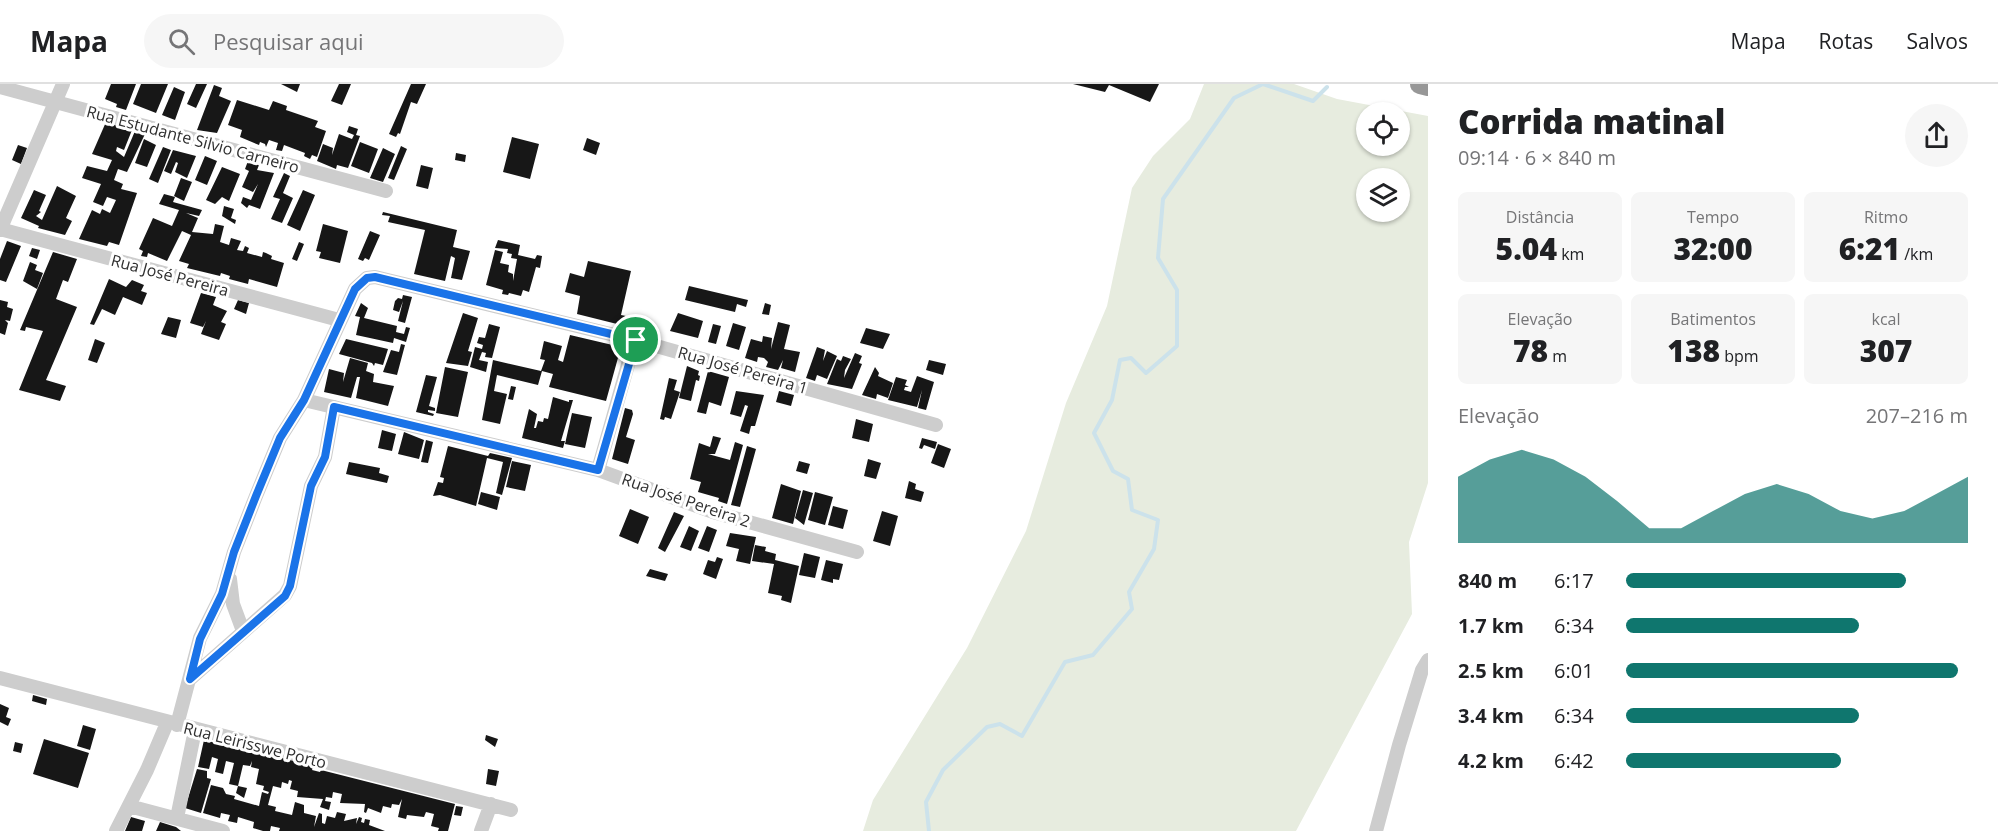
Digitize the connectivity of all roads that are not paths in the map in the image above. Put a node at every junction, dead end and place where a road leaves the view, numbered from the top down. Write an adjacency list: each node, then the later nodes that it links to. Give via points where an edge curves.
1 (63, 84): 5 (street)
2 (1420, 84): 3 (highway)
3 (1428, 86)
4 (0, 87): 5 (street, Rua Estudante Silvio Carneiro)
5 (55, 102): 6 (street, Rua Estudante Silvio Carneiro); 7 (street)
6 (386, 190)
7 (0, 230): 8 (street, Rua José Pereira)
8 (339, 320): 9 (street, Rua José Pereira 1, via 355,289 367,278 375,277); 10 (street)
9 (636, 340): 12 (street, Rua José Pereira 1); 13 (street)
10 (304, 400): 11 (street, Rua José Pereira 2); 15 (street, via 280,438)
11 (334, 407): 13 (street, Rua José Pereira 2); 16 (street, via 325,457 311,486 290,586 276,606)
12 (936, 425)
13 (598, 470): 14 (street, Rua José Pereira 2, via 713,512)
14 (857, 552)
15 (229, 571): 16 (street, via 233,604); 19 (street, via 200,639)
16 (243, 631): 19 (street)
17 (1428, 660): 29 (street, via 1399,745)
18 (0, 678): 20 (street, Rua Leirisswe Porto)
19 (190, 679): 20 (street)
20 (172, 724): 21 (street, Rua Leirisswe Porto); 23 (street)
21 (195, 730): 22 (street, Rua Leirisswe Porto); 25 (street)
22 (491, 804): 24 (street, Rua Leirisswe Porto); 28 (street)
23 (129, 806): 25 (street); 26 (street)
24 (511, 810)
25 (177, 819): 27 (street)
26 (116, 831)
27 (224, 831)
28 (481, 831)
29 (1376, 831)

